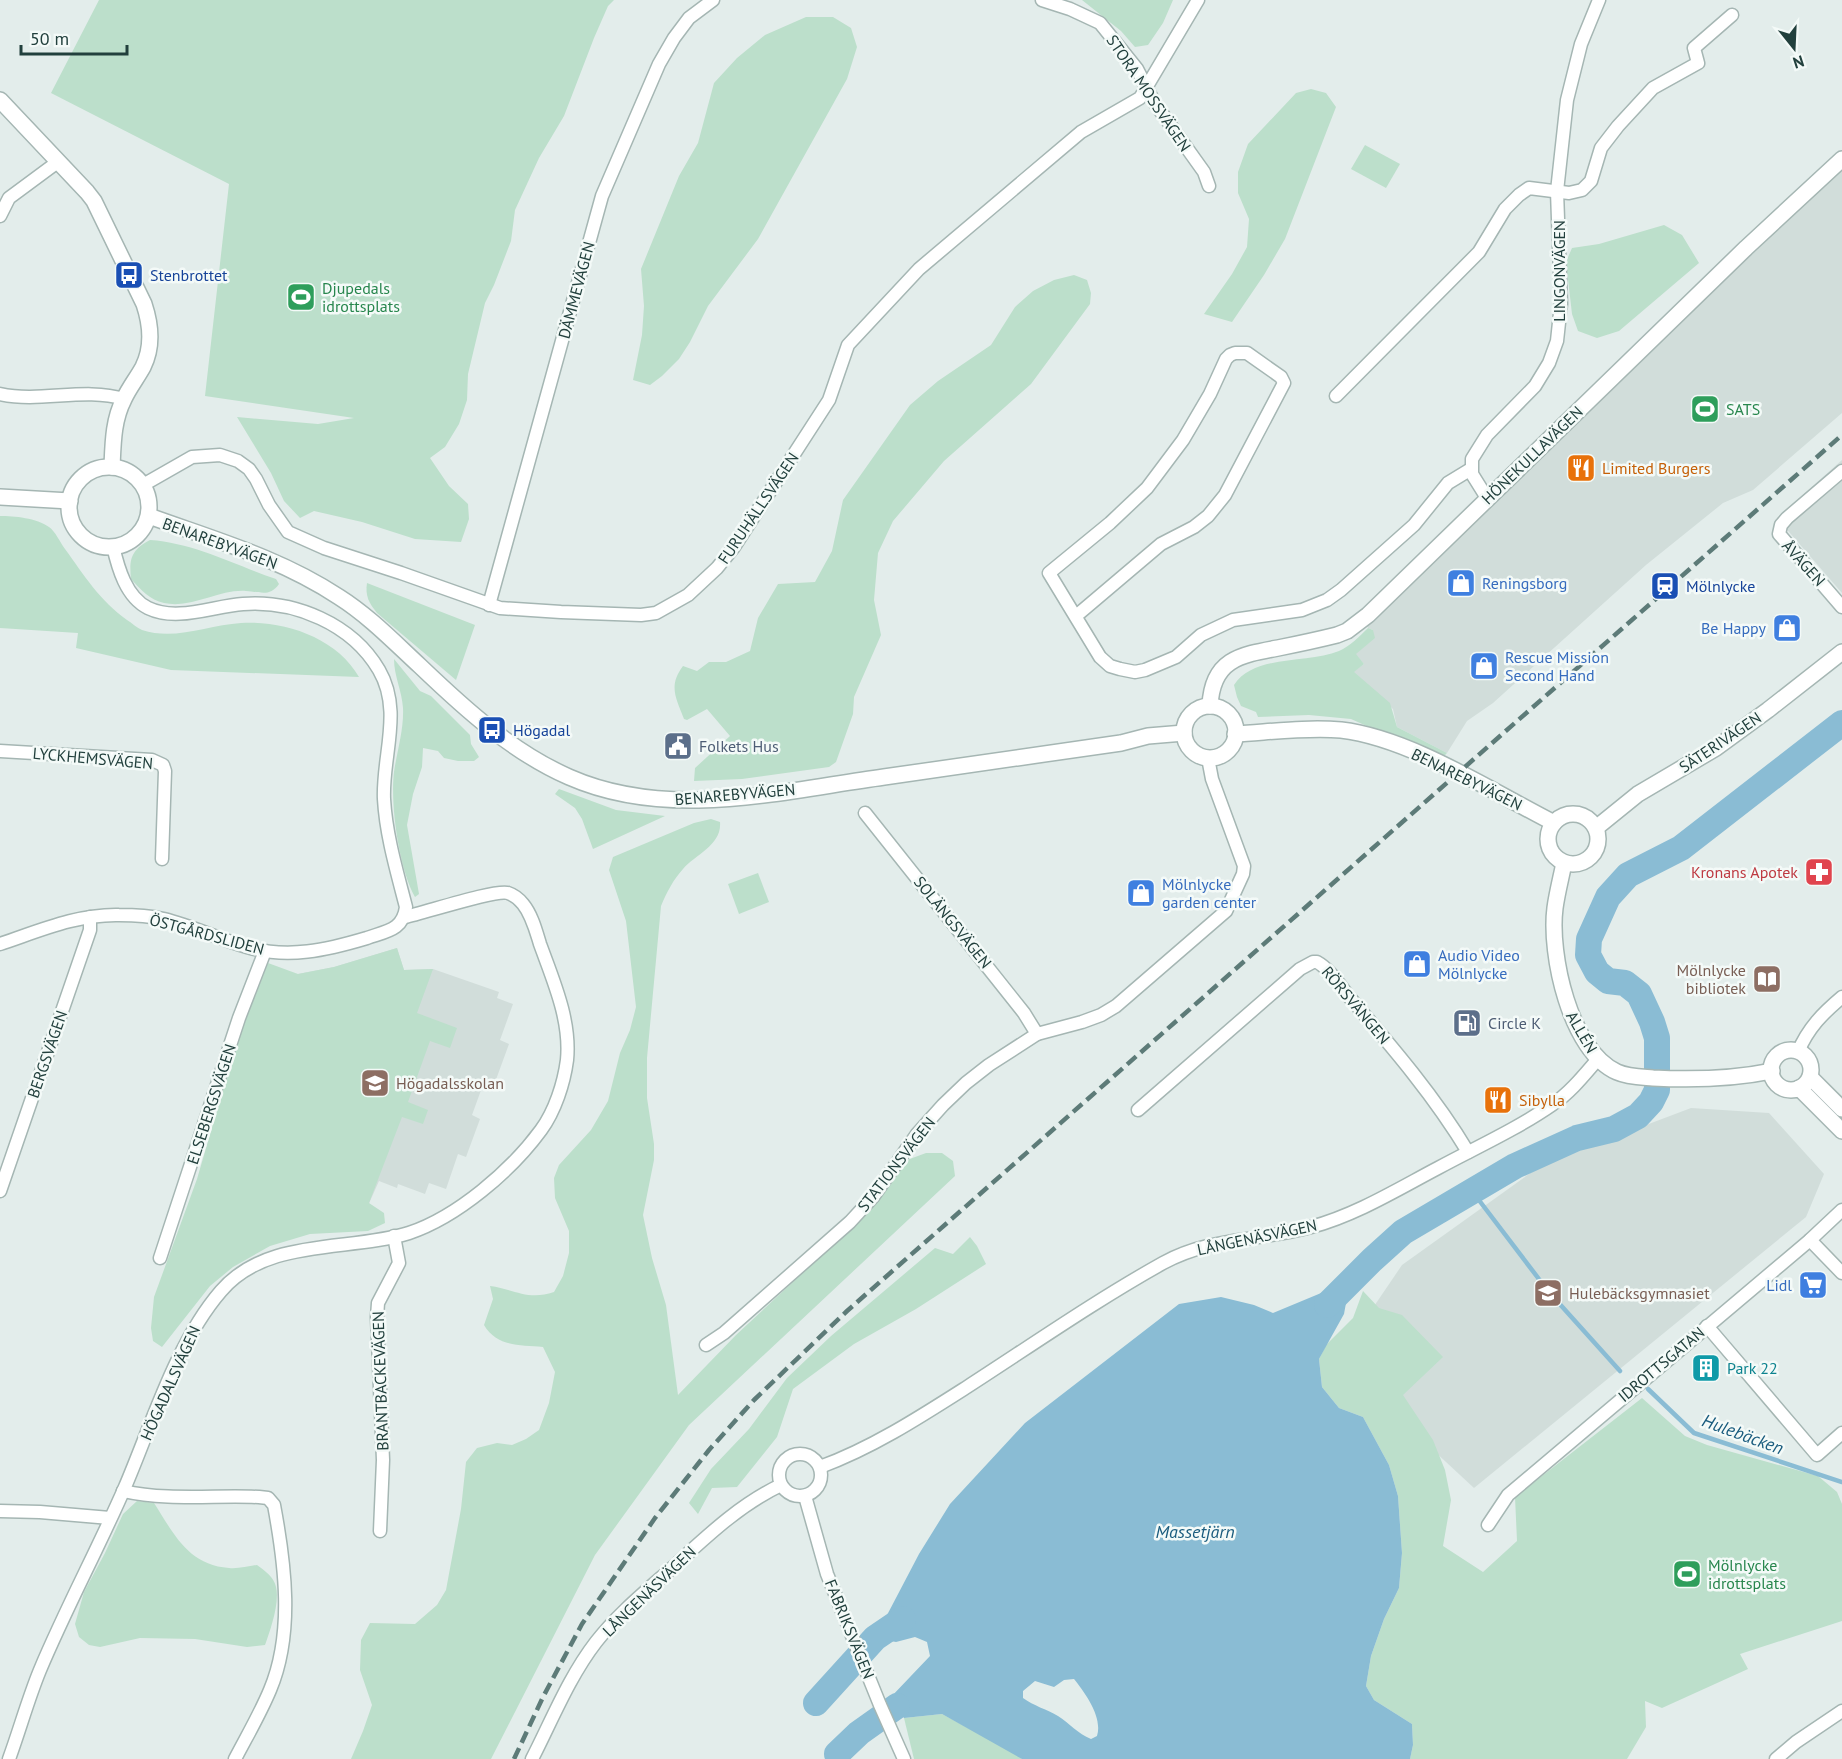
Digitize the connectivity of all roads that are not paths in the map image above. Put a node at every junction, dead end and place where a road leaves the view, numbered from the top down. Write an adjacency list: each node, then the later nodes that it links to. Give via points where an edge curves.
1 (713, 0): 25 (street, DÄMMEVÄGEN, via 689,18 659,64 602,196)
2 (1042, 0): 6 (street, STORA MOSSVÄGEN, via 1100,22)
3 (1197, 0): 6 (street, FURUHÄLLSVÄGEN)
4 (1599, 0): 11 (street, LINGONVÄGEN, via 1581,44 1567,100)
5 (1732, 15): 11 (street, via 1694,48 1698,63 1653,88 1618,126 1601,148 1591,181 1582,190)
6 (1148, 88): 10 (street, STORA MOSSVÄGEN, via 1204,172); 25 (street, FURUHÄLLSVÄGEN, via 1140,98 1081,132 919,269 848,345 829,400 782,474 717,568 688,595 656,613 641,615)
7 (0, 100): 9 (street)
8 (1842, 159): 21 (street, HÖNEKULLAVÄGEN)
9 (59, 161): 12 (street, via 9,198); 15 (street, via 94,201 148,317 149,350)
10 (1209, 186)
11 (1557, 191): 14 (street, via 1528,188 1519,195 1505,209 1479,252); 17 (street, LINGONVÄGEN, via 1562,304 1557,341 1534,386 1487,435 1472,459)
12 (0, 216)
13 (0, 394): 15 (street, via 30,398 111,395)
14 (1336, 396)
15 (124, 399): 16 (street, via 114,427)
16 (112, 467): 19 (street, via 133,474); 22 (street, via 84,476)
17 (1471, 469): 21 (street); 27 (street, via 1448,483 1414,525 1327,600 1302,610 1233,620 1201,635 1176,657 1157,667 1135,672 1110,666 1092,646)
18 (1842, 471): 26 (street, ÅVÄGEN, via 1787,518 1779,534)
19 (143, 485): 23 (street, via 149,501); 25 (street, FURUHÄLLSVÄGEN, via 192,457 220,455 238,461 249,469 288,532)
20 (0, 497): 22 (street)
21 (1487, 498): 29 (street, HÖNEKULLAVÄGEN, via 1370,614 1347,631 1252,652 1227,664 1214,682)
22 (70, 501): 24 (street, via 70,516 83,537 97,545)
23 (148, 516): 24 (street, via 134,538); 30 (street, BENAREBYVÄGEN, via 246,549 321,586 381,630 461,704 514,746 570,777 620,794 670,801 738,797)
24 (113, 546): 40 (street, via 125,583 148,608 185,613 271,604 298,609 337,628 368,655 388,691 392,716 384,802)
25 (489, 605)
26 (1842, 607)
27 (1076, 616): 27 (street, via 1161,544 1208,516 1225,495 1284,384 1281,377 1247,352 1235,352 1226,359 1183,440 1147,488 1049,573)
28 (1842, 652): 36 (street, SÄTERIVÄGEN, via 1716,748 1638,794)
29 (1210, 706): 30 (street, via 1191,714); 31 (street, via 1228,715)
30 (1184, 733): 33 (street, via 1191,750)
31 (1235, 734): 33 (street, via 1227,752); 35 (street, BENAREBYVÄGEN, via 1342,730 1376,739 1415,751)
32 (0, 751): 37 (street, LYCKHEMSVÄGEN, via 152,760 161,764 165,771)
33 (1208, 758): 44 (street, STATIONSVÄGEN, via 1244,866 1226,911 1101,1016)
34 (865, 813): 44 (street, SOLÄNGSVÄGEN)
35 (1554, 823): 36 (street, via 1561,817 1578,815); 38 (street, via 1548,846)
36 (1596, 828): 38 (street, via 1597,847 1592,856 1574,865)
37 (162, 859)
38 (1564, 863): 46 (street, ALLÉN, via 1555,910 1556,955 1572,1017)
39 (90, 917): 41 (street, ÖSTGÅRDSLIDEN); 42 (street, ÖSTGÅRDSLIDEN, via 164,919); 53 (street, BERGSVÄGEN, via 90,930)
40 (405, 917): 42 (street, ÖSTGÅRDSLIDEN, via 394,928 327,950); 55 (street, HÖGADALSVÄGEN, via 491,893 504,892 522,902 555,986 567,1059 554,1107 543,1128 518,1157 468,1203 440,1221)
41 (0, 944)
42 (265, 951): 57 (street, ELSEBERGSVÄGEN)
43 (1842, 997): 45 (street, via 1811,1026)
44 (1037, 1034): 60 (street, STATIONSVÄGEN, via 989,1065 948,1100 850,1222)
45 (1798, 1052): 47 (street, via 1780,1054); 48 (street, via 1809,1062 1811,1070)
46 (1598, 1059): 47 (street, ALLÉN, via 1616,1072 1683,1080); 52 (street, LÅNGENÄSVÄGEN, via 1556,1103)
47 (1772, 1071): 48 (street, via 1781,1087 1788,1089)
48 (1805, 1083): 49 (street); 51 (street)
49 (1842, 1109)
50 (1138, 1110): 52 (street, RÖRSVÄNGEN, via 1300,969 1317,962 1412,1072)
51 (1842, 1131)
52 (1468, 1152): 62 (street, LÅNGENÄSVÄGEN, via 1332,1221 1279,1234 1224,1241 1163,1263 933,1409 855,1453)
53 (0, 1191)
54 (1842, 1210): 56 (street, IDROTTSGATAN)
55 (394, 1236): 64 (street, HÖGADALSVÄGEN, via 299,1250 255,1266 223,1288 182,1351); 69 (street, BRANTBACKEVÄGEN, via 399,1263 378,1303 377,1317 383,1460)
56 (1810, 1240): 58 (street); 59 (street, IDROTTSGATAN)
57 (160, 1258)
58 (1842, 1273)
59 (1707, 1326): 61 (street, via 1817,1455); 68 (street, IDROTTSGATAN, via 1503,1499)
60 (706, 1345)
61 (1842, 1433)
62 (820, 1467): 63 (street, via 808,1455 791,1455 780,1468); 65 (street, via 818,1486)
63 (781, 1485): 65 (street, via 793,1495); 73 (street, LÅNGENÄSVÄGEN, via 753,1498 620,1615 595,1643 565,1692)
64 (123, 1491): 67 (street, HÖGADALSVÄGEN); 72 (street, via 180,1498 259,1497 268,1498 274,1505 284,1567 285,1623 280,1659 271,1688)
65 (806, 1496): 74 (street, FABRIKSVÄGEN, via 819,1549)
66 (0, 1511): 67 (street)
67 (110, 1518): 71 (street, HÖGADALSVÄGEN, via 39,1673)
68 (1488, 1525)
69 (380, 1531)
70 (1842, 1711): 75 (street)
71 (9, 1759)
72 (235, 1759)
73 (532, 1759)
74 (904, 1759)
75 (1776, 1759)

